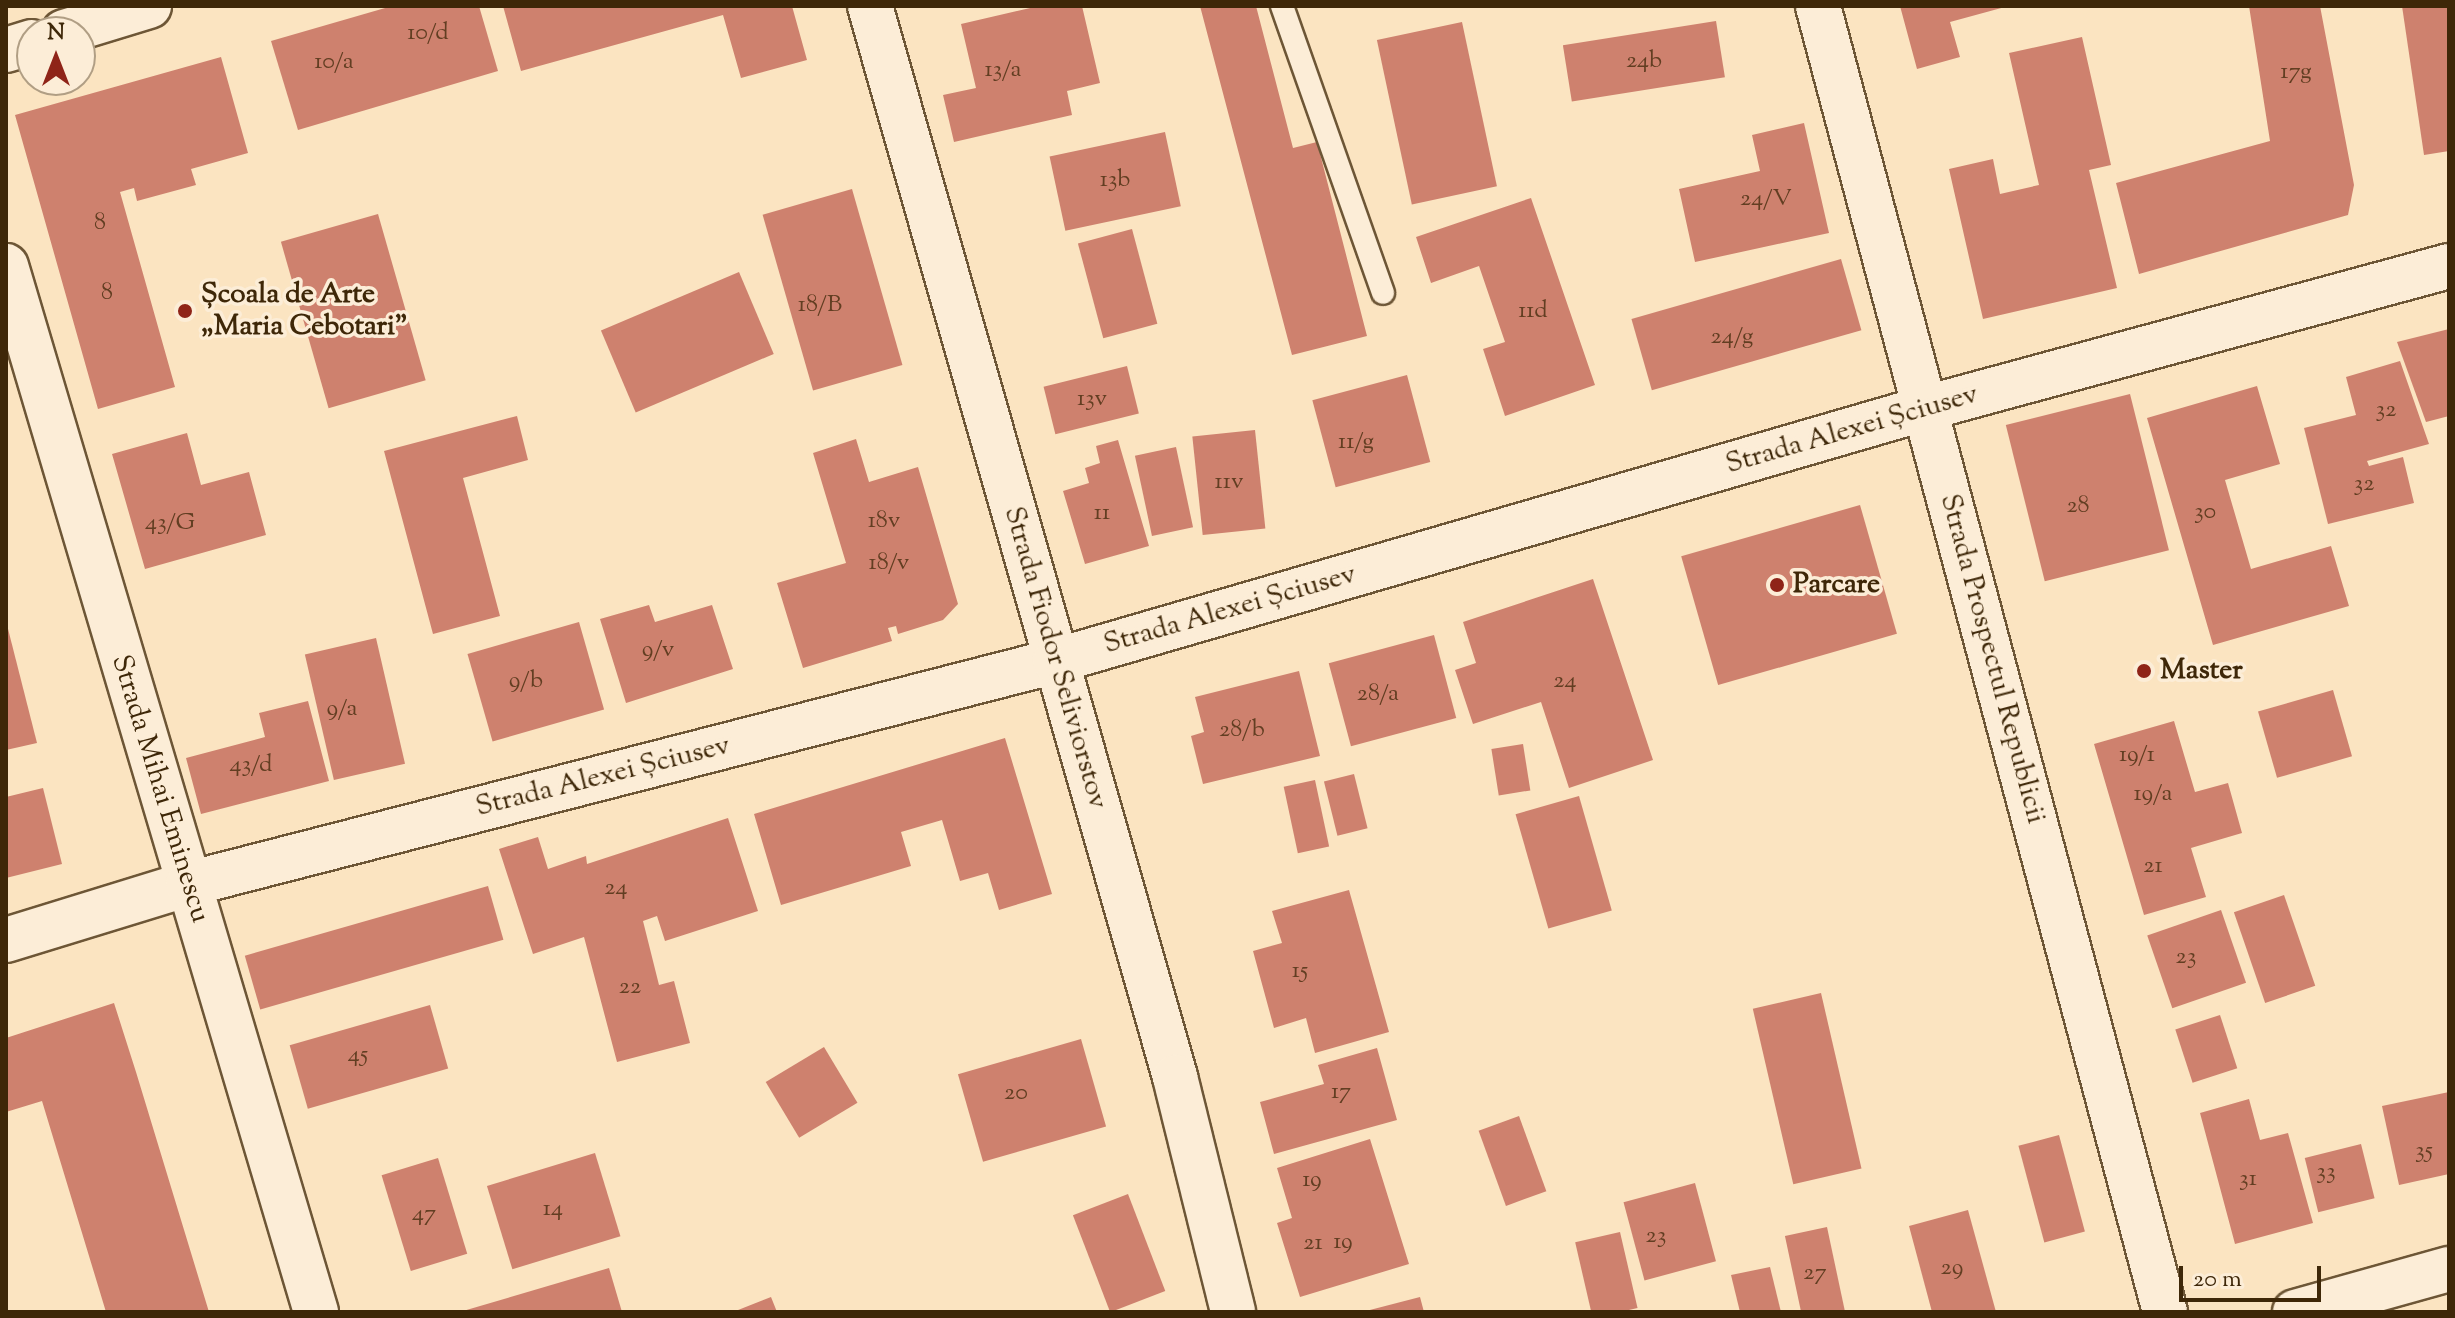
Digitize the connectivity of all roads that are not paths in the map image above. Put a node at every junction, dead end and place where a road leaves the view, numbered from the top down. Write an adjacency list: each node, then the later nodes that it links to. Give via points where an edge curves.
1 (149, 6): 5 (street)
2 (870, 6): 10 (street, Strada Fiodor Seliviorstov)
3 (1282, 6): 8 (lane)
4 (1818, 6): 9 (street, Strada Prospectul Republicii)
5 (96, 22)
6 (6, 266): 11 (street, Strada Mihai Eminescu)
7 (2449, 266): 9 (street, Strada Alexei Șciusev)
8 (1383, 293)
9 (1926, 408): 10 (street, Strada Alexei Șciusev); 16 (street, Strada Prospectul Republicii)
10 (1055, 661): 11 (street, Strada Alexei Șciusev); 15 (street, Strada Fiodor Seliviorstov, via 1175,1077)
11 (188, 884): 12 (street, Strada Alexei Șciusev); 14 (street, Strada Mihai Eminescu)
12 (6, 940)
13 (2449, 1269): 17 (street)
14 (316, 1312)
15 (1233, 1312)
16 (2165, 1312)
17 (2295, 1312)

